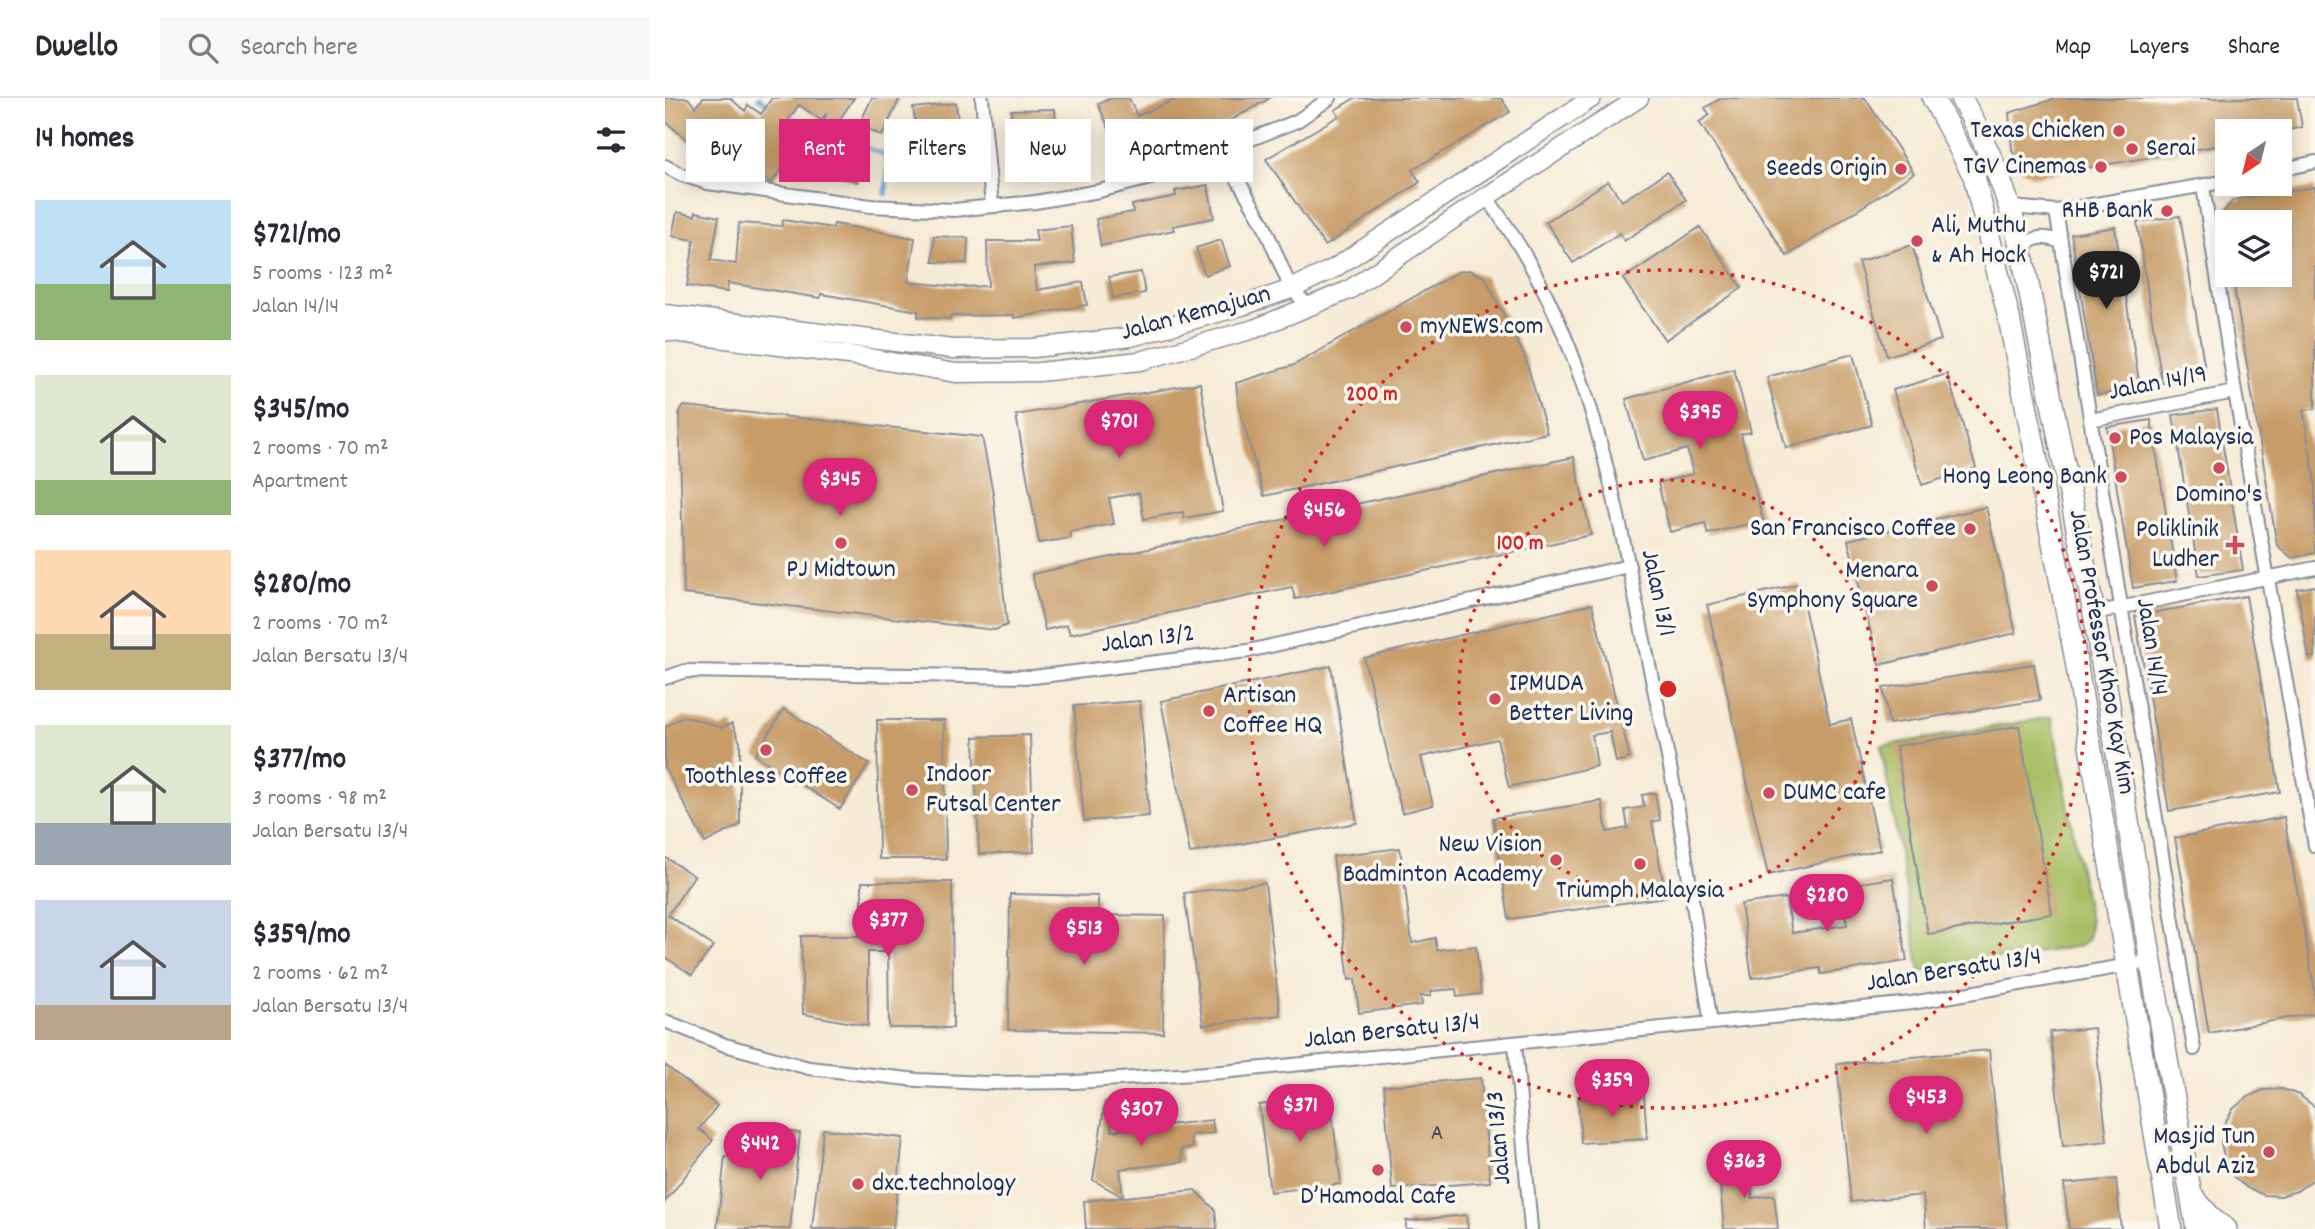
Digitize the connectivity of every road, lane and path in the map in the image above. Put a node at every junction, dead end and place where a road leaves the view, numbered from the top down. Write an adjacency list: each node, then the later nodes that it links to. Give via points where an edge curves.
1 (982, 98): 16 (street)
2 (1330, 98): 7 (street, via 1297,121)
3 (1592, 98): 21 (main road, Jalan Kemajuan, via 1333,270)
4 (1639, 98): 15 (main road, Jalan Kemajuan)
5 (1933, 98): 36 (main road, Jalan Professor Khoo Kay Kim, via 1974,176 2009,318 2072,642)
6 (1964, 99): 17 (main road, Jalan Professor Khoo Kay Kim, via 1996,163)
7 (1253, 138)
8 (2315, 162): 10 (street)
9 (665, 166): 16 (street, via 708,183 871,206 954,210)
10 (2293, 167)
11 (1135, 182): 16 (street)
12 (1239, 182): 21 (street)
13 (2215, 184): 14 (street)
14 (2203, 186): 18 (street); 25 (street)
15 (1486, 197): 22 (main road, Jalan Kemajuan, via 1349,290); 27 (street, Jalan 13/1, via 1526,256 1566,336 1597,427)
16 (992, 206)
17 (2011, 207): 18 (street); 20 (main road, Jalan Professor Khoo Kay Kim)
18 (2056, 211): 19 (street, Jalan 14/14)
19 (2061, 242): 20 (street, via 2038,237); 26 (street, Jalan 14/14)
20 (2021, 249): 31 (main road, Jalan Professor Khoo Kay Kim)
21 (1291, 289): 22 (street); 23 (main road, Jalan Kemajuan, via 1131,337 1033,348 953,349)
22 (1310, 307): 24 (main road, Jalan Kemajuan, via 1254,329 1140,361 1039,372 956,373)
23 (665, 314)
24 (665, 331)
25 (2235, 393): 26 (street, Jalan 14/19); 29 (street)
26 (2090, 420): 30 (street, Jalan 14/14)
27 (1629, 566): 32 (street, Jalan 13/2, via 1248,651 1065,674 685,671); 38 (street, Jalan 13/1, via 1676,799)
28 (2315, 568): 29 (street)
29 (2268, 578): 30 (street); 33 (street)
30 (2121, 607): 31 (street); 40 (street, Jalan 14/14)
31 (2094, 613): 35 (main road, Jalan Professor Khoo Kay Kim)
32 (665, 678)
33 (2313, 817): 34 (street)
34 (2315, 846)
35 (2152, 961): 36 (street, Jalan Bersatu 13/4); 41 (main road, Jalan Professor Khoo Kay Kim)
36 (2127, 966): 38 (street, Jalan Bersatu 13/4, via 1912,1003); 43 (main road, Jalan Professor Khoo Kay Kim)
37 (665, 1021): 39 (street, Jalan Bersatu 13/4, via 725,1045 809,1068 976,1083 1222,1072)
38 (1711, 1023): 39 (street, Jalan Bersatu 13/4)
39 (1515, 1043): 42 (street, Jalan 13/3)
40 (2194, 1049)
41 (2192, 1195): 44 (main road, Jalan Professor Khoo Kay Kim); 45 (main road)
42 (1531, 1229)
43 (2173, 1229)
44 (2197, 1229)
45 (2226, 1229)

